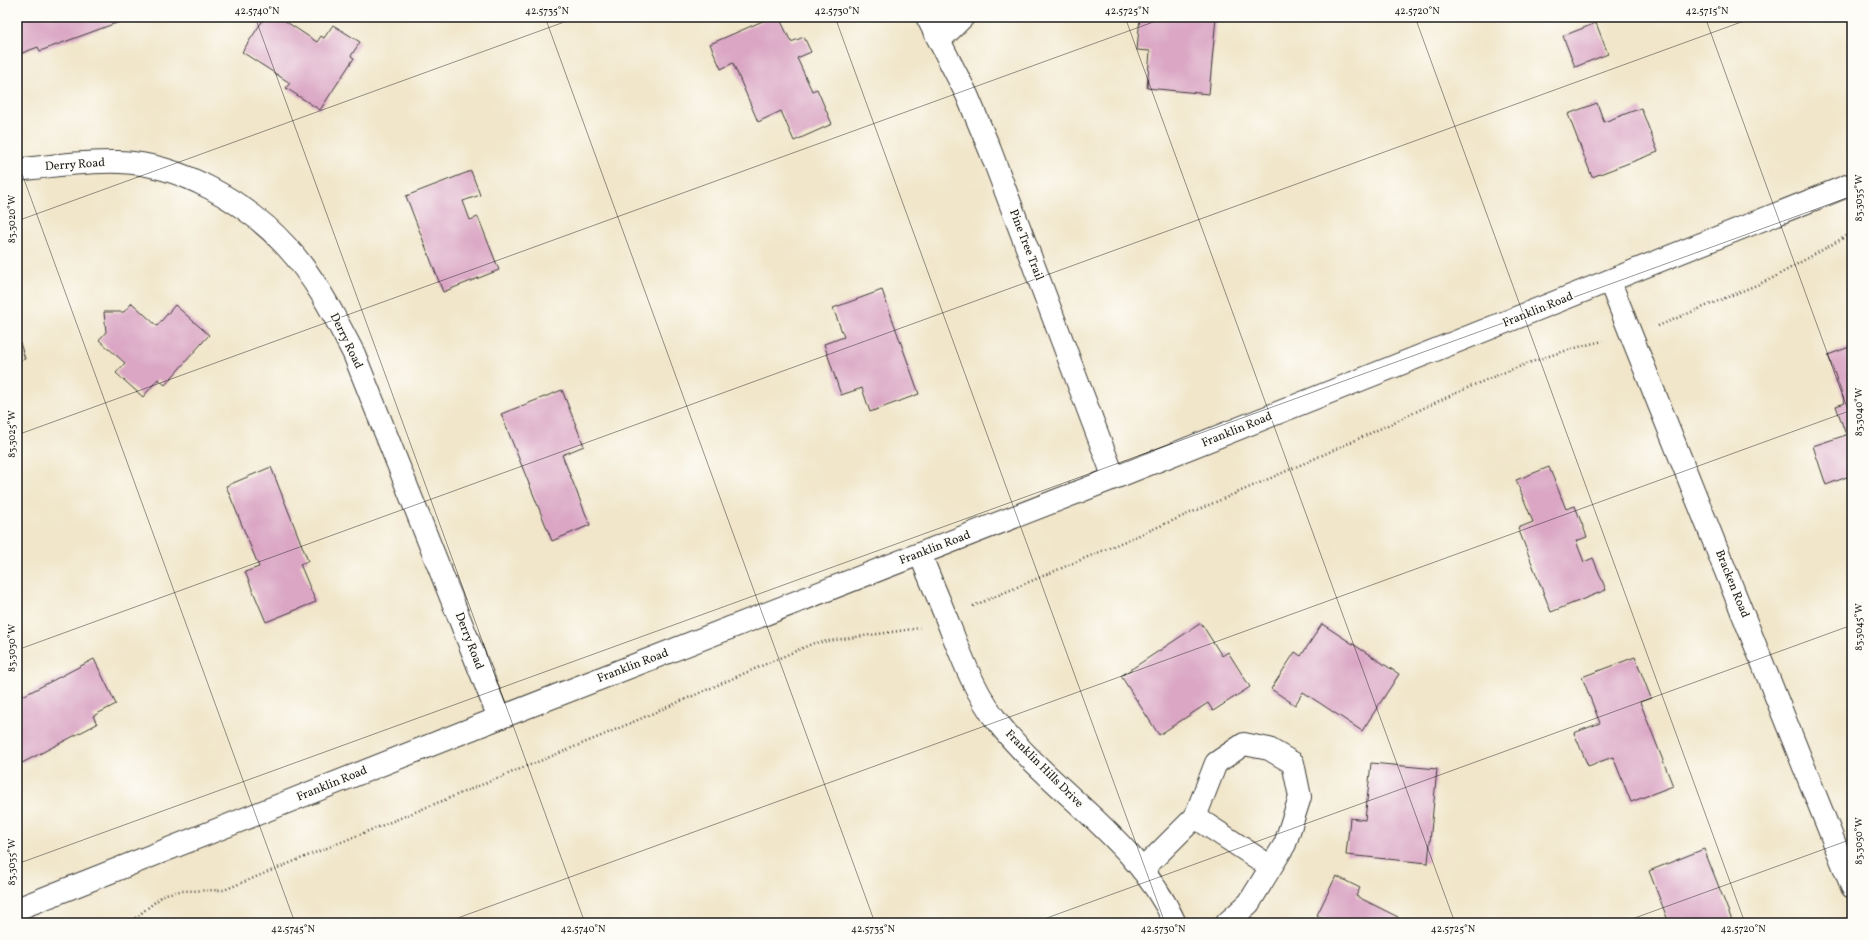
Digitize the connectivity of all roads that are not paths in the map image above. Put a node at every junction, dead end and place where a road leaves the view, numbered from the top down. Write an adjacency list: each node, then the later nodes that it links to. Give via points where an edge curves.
1 (927, 17): 3 (street, Pine Tree Trail)
2 (963, 17): 3 (street)
3 (940, 40): 7 (street, Pine Tree Trail, via 990,150)
4 (17, 170): 9 (street, Derry Road, via 67,164 121,162 162,169 206,186 234,203 287,246 336,318 354,354)
5 (1852, 184): 6 (street, Franklin Road)
6 (1610, 282): 7 (street, Franklin Road); 13 (street, Bracken Road)
7 (1114, 478): 8 (street, Franklin Road)
8 (920, 554): 9 (street, Franklin Road); 12 (street, Franklin Hills Drive, via 965,664 980,695 998,723 1020,749 1110,833)
9 (499, 718): 14 (street, Franklin Road)
10 (1195, 817): 11 (street); 11 (street, via 1216,763 1244,744 1269,748 1292,763 1300,797 1286,844); 12 (street)
11 (1271, 867): 16 (street, via 1248,903)
12 (1142, 870): 15 (street, Franklin Hills Drive, via 1170,911)
13 (1852, 887)
14 (17, 909)
15 (1175, 923)
16 (1227, 923)

